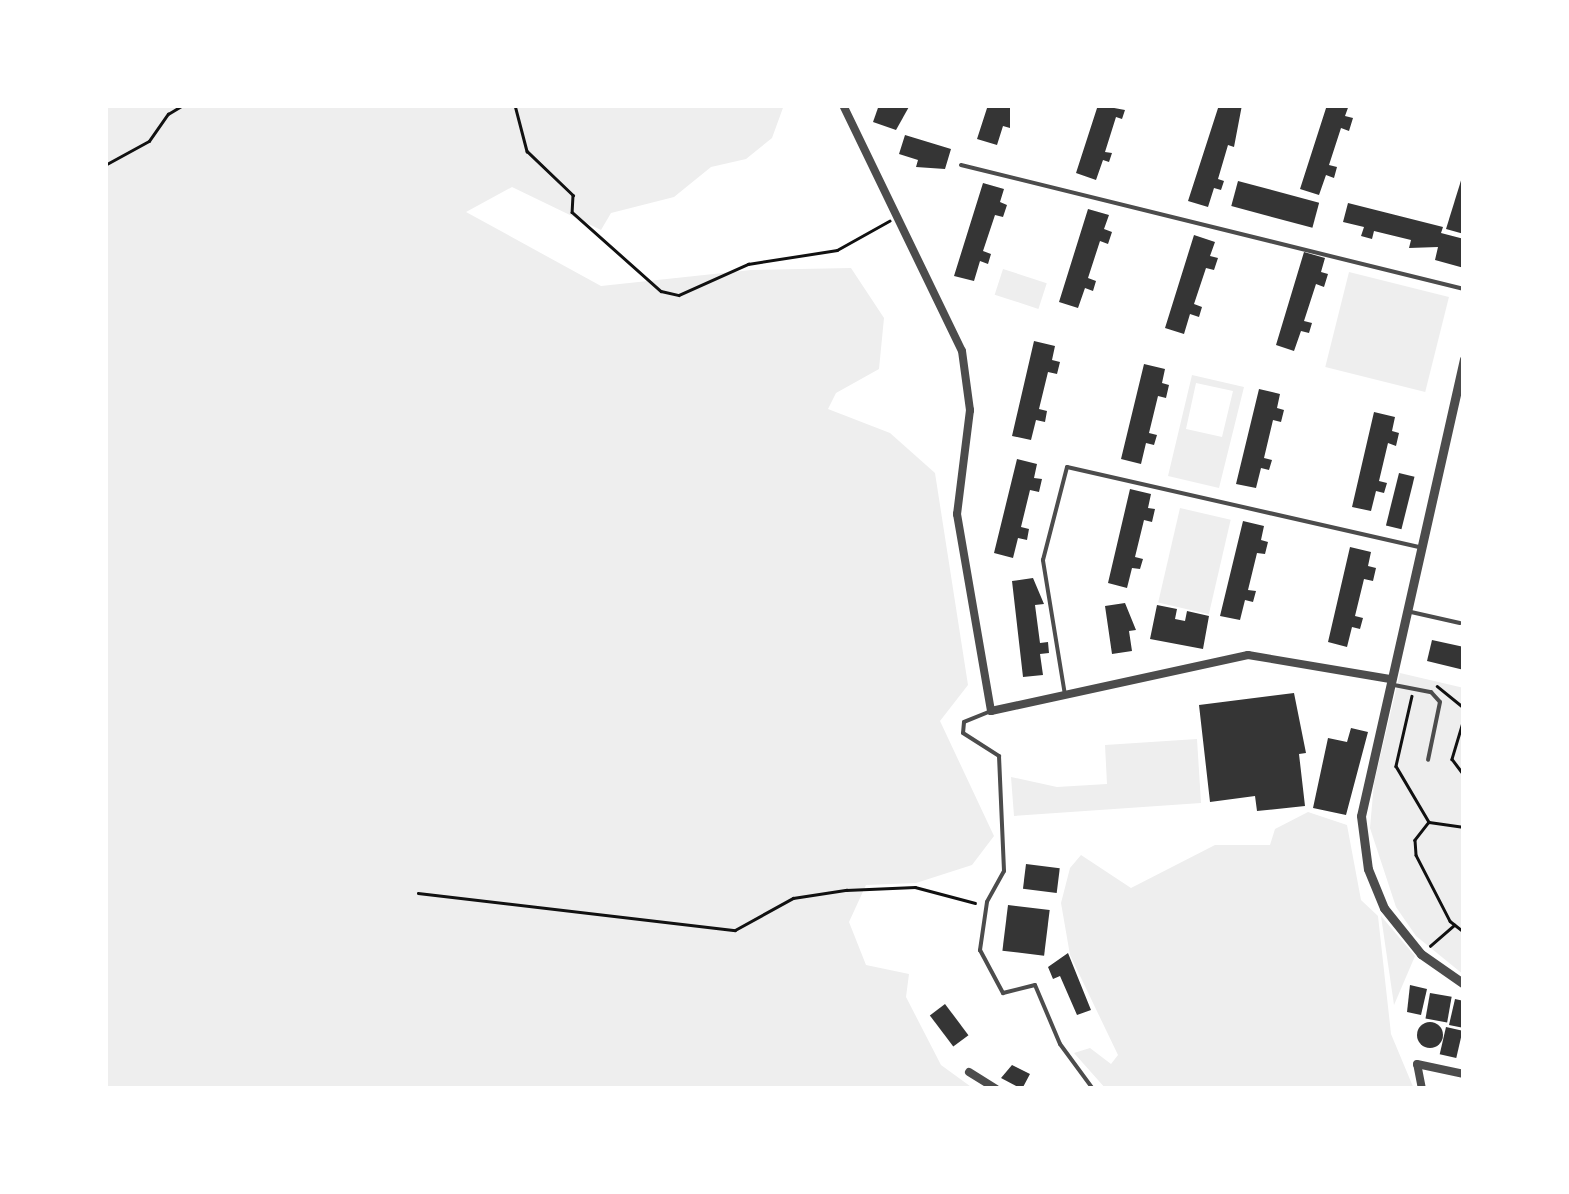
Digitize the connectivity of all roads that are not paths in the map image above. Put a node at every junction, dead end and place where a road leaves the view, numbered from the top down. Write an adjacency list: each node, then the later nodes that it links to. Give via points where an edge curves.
1 (843, 105): 11 (street, via 962,351 970,410 958,514)
2 (961, 165): 3 (lane)
3 (1464, 289)
4 (1464, 359): 5 (street)
5 (1460, 396): 6 (street)
6 (1420, 547): 7 (street); 10 (lane, via 1067,466 1043,560)
7 (1406, 610): 8 (lane); 9 (street)
8 (1460, 622)
9 (1390, 681): 10 (street, via 1248,655); 12 (lane, via 1431,692 1440,702); 13 (street, via 1365,782 1364,852 1384,908 1422,954)
10 (1064, 695): 11 (street)
11 (992, 711): 17 (lane, via 964,722 963,734 999,756 1004,871 987,902 980,950 1004,993 1036,984 1060,1044)
12 (1428, 760)
13 (1464, 984)
14 (968, 1072): 16 (street)
15 (1464, 1074): 18 (street, via 1417,1064)
16 (996, 1089)
17 (1093, 1089)
18 (1422, 1089)

